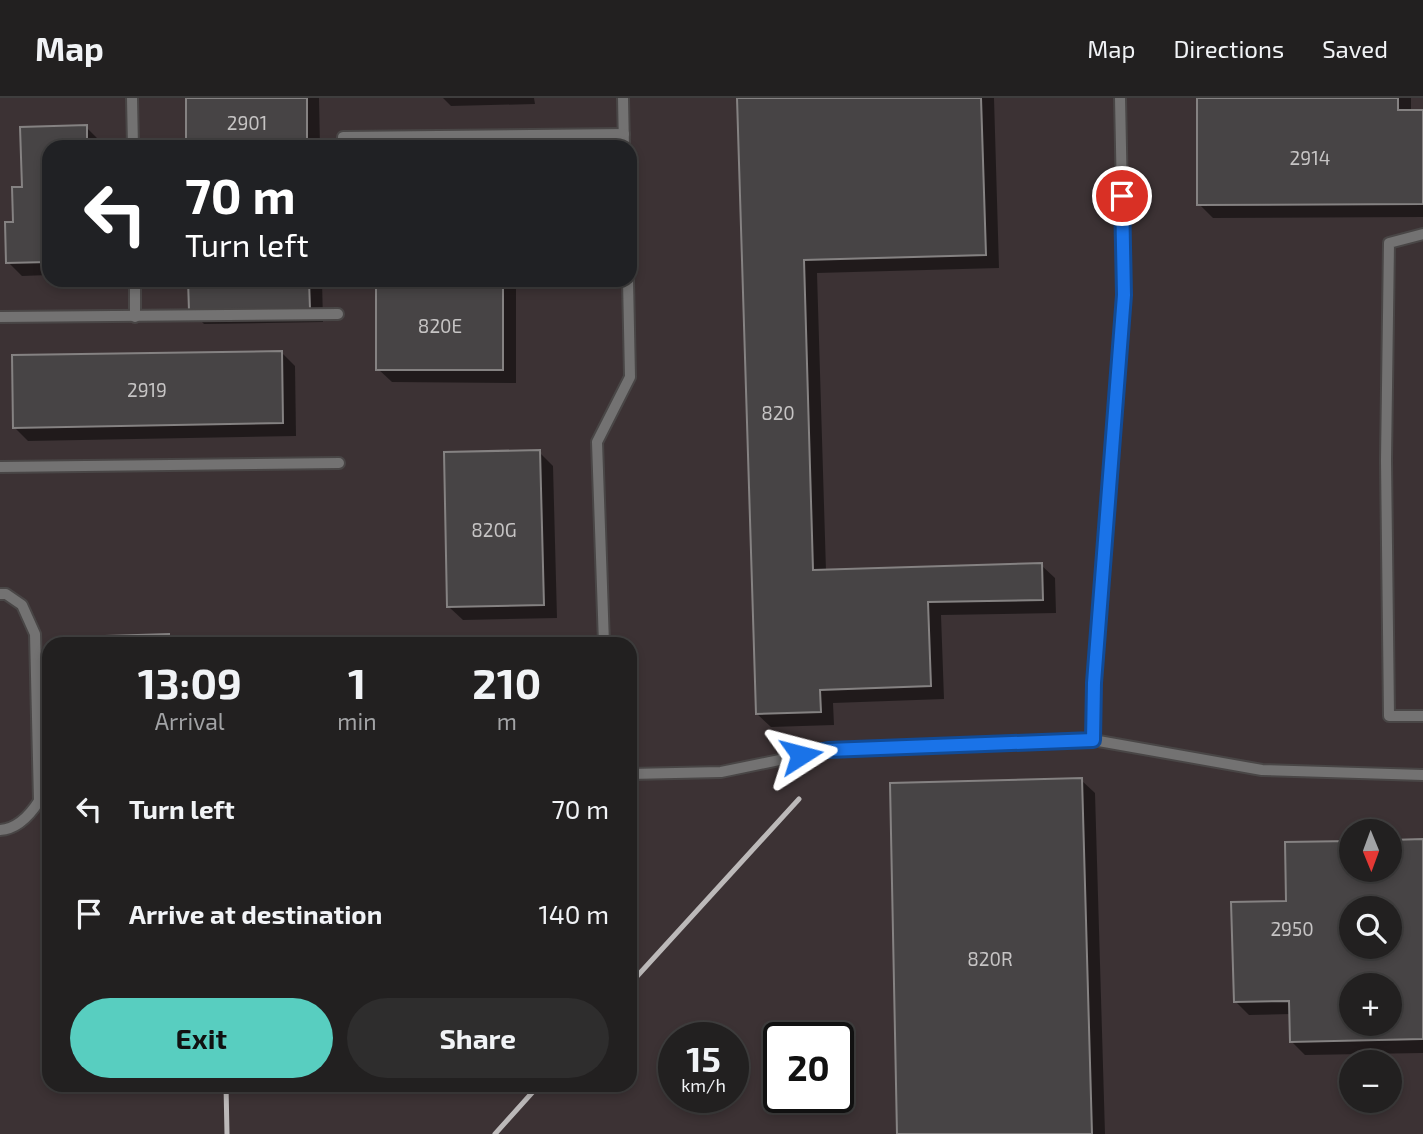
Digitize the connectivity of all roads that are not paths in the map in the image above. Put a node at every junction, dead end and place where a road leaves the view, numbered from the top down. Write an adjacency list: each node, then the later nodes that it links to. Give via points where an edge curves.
1 (132, 98): 5 (lane)
2 (623, 98): 4 (lane)
3 (1120, 98): 19 (lane, via 1124,295)
4 (624, 134): 6 (lane); 7 (lane)
5 (133, 140)
6 (343, 140)
7 (624, 140)
8 (1423, 234): 18 (lane, via 1389,243 1386,460 1390,716)
9 (135, 287): 13 (lane)
10 (628, 287): 17 (lane, via 630,377 597,442)
11 (338, 314): 13 (lane)
12 (0, 317): 13 (lane)
13 (135, 317)
14 (339, 463): 15 (lane)
15 (0, 467)
16 (0, 594): 22 (lane, via 22,605 35,634 39,801 29,816 9,830)
17 (604, 637)
18 (1423, 716)
19 (1093, 740): 20 (lane, via 828,750 721,772); 21 (lane, via 1262,770)
20 (637, 774)
21 (1423, 775)
22 (0, 830)

